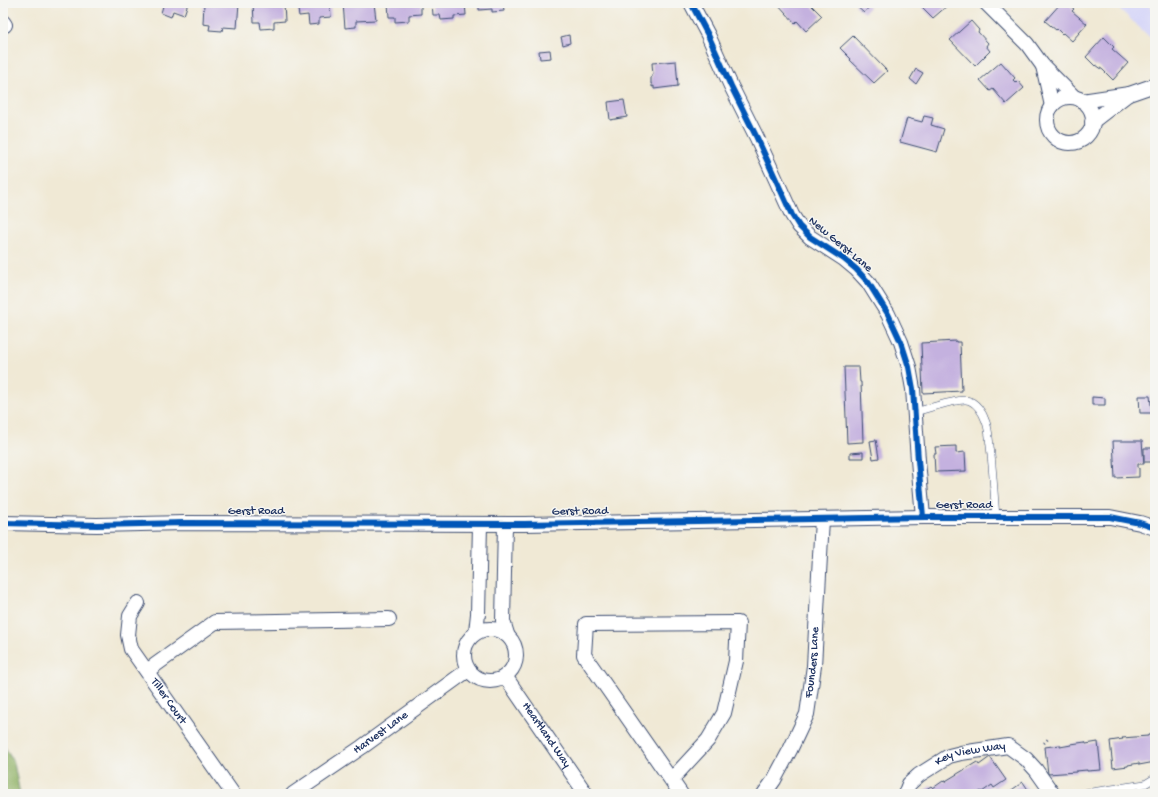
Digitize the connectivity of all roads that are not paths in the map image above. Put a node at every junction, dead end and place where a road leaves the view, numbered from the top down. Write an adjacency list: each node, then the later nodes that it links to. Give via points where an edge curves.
1 (691, 3): 9 (street, New Gerst Lane, via 792,215 810,237 856,269 868,282 888,314 909,367)
2 (986, 3): 3 (street, via 1027,44)
3 (1043, 66): 6 (street); 7 (street)
4 (1155, 84): 5 (street)
5 (1129, 94): 6 (street); 8 (street)
6 (1078, 99): 7 (street, via 1062,98); 8 (street, via 1087,105)
7 (1052, 106): 8 (street, via 1048,112 1048,126 1055,137 1062,141 1075,142 1082,139 1091,128)
8 (1092, 122)
9 (915, 412): 10 (street, New Gerst Lane); 11 (lane, via 966,400 977,406 986,422 988,432)
10 (923, 517): 11 (street, Gerst Road); 12 (street, Gerst Road)
11 (996, 517): 16 (street, Gerst Road, via 1110,517)
12 (822, 519): 15 (street, Gerst Road); 30 (street, Founders Lane, via 814,666 807,714 774,780)
13 (3, 523): 14 (street, Gerst Road)
14 (480, 524): 15 (street, Gerst Road); 19 (street)
15 (505, 524): 20 (street, via 503,621)
16 (1155, 528)
17 (138, 603): 22 (street, Tiller Court, via 130,616 128,635 131,649)
18 (389, 619): 22 (street, via 215,622)
19 (476, 632): 20 (street, via 492,628); 21 (street, via 469,638 464,650)
20 (507, 634): 23 (street, via 516,648 516,658 514,666)
21 (468, 670): 23 (street, via 483,680 492,681); 27 (street, Harvest Lane)
22 (147, 671): 26 (street, Tiller Court)
23 (505, 676): 28 (street, Heartland Way)
24 (1155, 778): 33 (lane, via 1146,784)
25 (671, 780): 25 (street, via 584,655 586,624 738,623 736,661 724,713 708,740); 29 (street)
26 (233, 794)
27 (293, 794)
28 (586, 794)
29 (681, 794)
30 (764, 794)
31 (905, 794): 32 (street, Key View Way, via 909,784 919,775 949,756 1008,746 1026,759)
32 (1053, 794)
33 (1078, 794)

